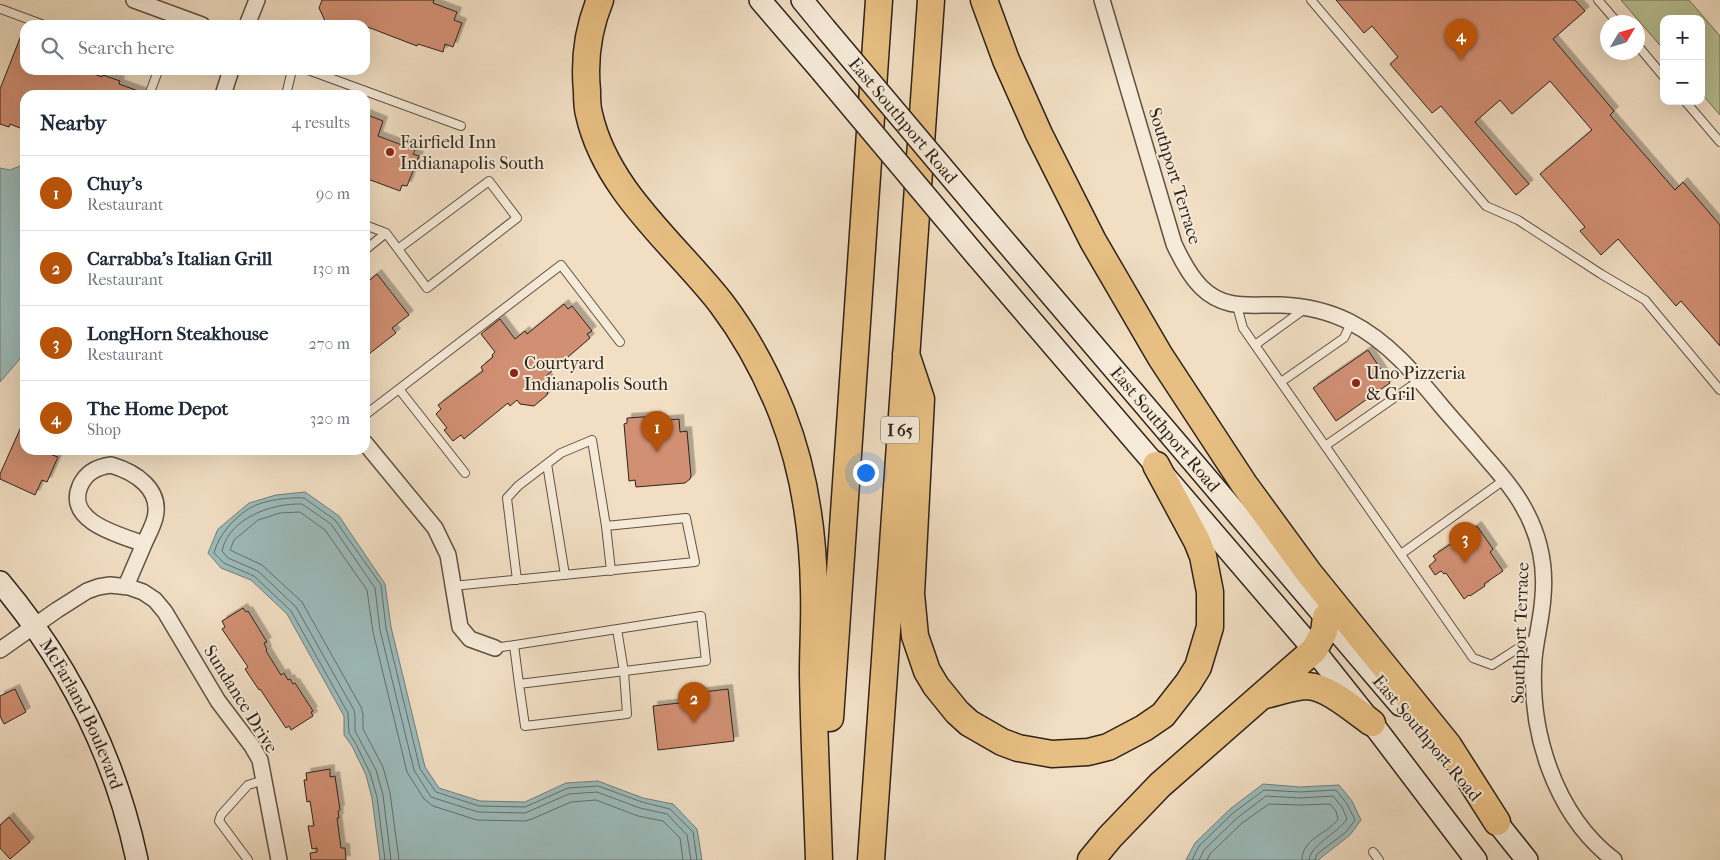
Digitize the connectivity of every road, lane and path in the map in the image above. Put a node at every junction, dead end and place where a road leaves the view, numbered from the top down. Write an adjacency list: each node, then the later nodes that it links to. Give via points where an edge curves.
1 (4, 0): 13 (lane)
2 (134, 0): 16 (street)
3 (257, 0): 17 (street)
4 (600, 0): 80 (highway, via 590,30 585,75 589,114 600,148 620,184 721,304 748,346 782,413 799,464 814,562 813,672)
5 (760, 0): 50 (main road, East Southport Road, bridge)
6 (802, 0): 62 (main road, East Southport Road, bridge)
7 (879, 0): 80 (highway)
8 (931, 0): 41 (highway, I 65)
9 (984, 0): 75 (highway, via 1006,60 1040,134 1094,241 1160,356 1244,484 1309,573 1448,745)
10 (1102, 0): 36 (street, Southport Terrace, via 1174,244 1200,287)
11 (1311, 0): 45 (lane, via 1486,206 1518,220 1645,300)
12 (1598, 0): 14 (lane)
13 (0, 10): 15 (lane)
14 (1611, 15)
15 (29, 20)
16 (182, 20)
17 (249, 20)
18 (1645, 54): 19 (lane)
19 (1660, 72)
20 (156, 75): 24 (lane)
21 (229, 75): 25 (street)
22 (291, 75): 26 (lane)
23 (322, 75): 27 (lane)
24 (151, 90)
25 (225, 90)
26 (287, 90)
27 (363, 90)
28 (370, 93): 30 (lane)
29 (1688, 105): 31 (lane)
30 (461, 126)
31 (1720, 142)
32 (370, 227): 33 (lane)
33 (386, 233): 34 (lane); 35 (lane)
34 (370, 246)
35 (398, 249): 35 (lane, via 489,181 517,218 427,288)
36 (1237, 306): 37 (street, Southport Terrace); 40 (lane, via 1243,328)
37 (1306, 308): 38 (street, Southport Terrace, via 1335,314); 40 (lane)
38 (1351, 323): 42 (street, Southport Terrace, via 1388,347); 43 (lane, via 1344,338)
39 (620, 342): 44 (lane, via 561,265)
40 (1255, 345): 43 (lane)
41 (906, 354): 50 (highway, via 921,399 911,594 916,636 927,672 957,712 1002,742 1052,754 1108,747 1163,715 1188,684 1198,666 1210,627 1210,592 1197,541); 81 (highway, I 65)
42 (1420, 380): 47 (lane); 52 (street, Southport Terrace)
43 (1281, 382): 47 (lane)
44 (399, 389): 46 (lane); 51 (lane)
45 (1720, 390)
46 (370, 411)
47 (1325, 446): 55 (lane)
48 (370, 449): 61 (street, via 435,528 448,555)
49 (547, 464): 53 (lane, via 561,453 592,440); 57 (lane); 58 (lane, via 507,498)
50 (1156, 465): 69 (main road, East Southport Road)
51 (465, 473)
52 (1504, 480): 55 (lane); 65 (street, Southport Terrace, via 1532,522 1542,553 1544,596)
53 (606, 526): 56 (lane); 56 (lane, via 686,518 694,562)
54 (144, 544): 54 (street, via 155,517 156,505 150,490 140,478 111,465 94,470 85,477 78,491 83,514 103,528); 60 (street)
55 (1401, 554): 65 (lane, via 1473,658 1492,665)
56 (611, 571): 57 (lane)
57 (564, 575): 58 (lane)
58 (517, 580): 61 (lane)
59 (0, 582): 63 (main road, McFarland Boulevard)
60 (126, 586): 63 (street, Sundance Drive, via 110,585 87,591); 74 (street, Sundance Drive, via 155,600 165,612 218,701 252,746 260,760)
61 (453, 586): 67 (street, via 460,627 470,639)
62 (1326, 617): 69 (highway, via 1324,632); 75 (main road, East Southport Road)
63 (34, 626): 68 (street, Sundance Drive); 77 (main road, McFarland Boulevard, via 72,684 92,723 118,791)
64 (617, 629): 66 (lane); 70 (lane); 70 (lane, via 700,616 706,662)
65 (1536, 637): 86 (street, Southport Terrace, via 1535,702 1546,760 1574,817)
66 (514, 645): 67 (lane); 71 (lane)
67 (495, 648)
68 (0, 650)
69 (1314, 650): 72 (highway); 73 (main road, East Southport Road)
70 (624, 672): 71 (lane); 71 (lane, via 628,714 525,726)
71 (519, 684)
72 (1262, 695): 73 (highway, via 1299,687 1319,688); 82 (highway, via 1160,785)
73 (1372, 723): 84 (main road, East Southport Road)
74 (264, 780): 78 (lane, via 248,785 219,821); 79 (street, Sundance Drive)
75 (1497, 822): 85 (main road, East Southport Road)
76 (1373, 852): 83 (lane)
77 (137, 860)
78 (248, 860)
79 (279, 860)
80 (819, 860)
81 (871, 860)
82 (1091, 860)
83 (1379, 860)
84 (1476, 860)
85 (1527, 860)
86 (1614, 860)

